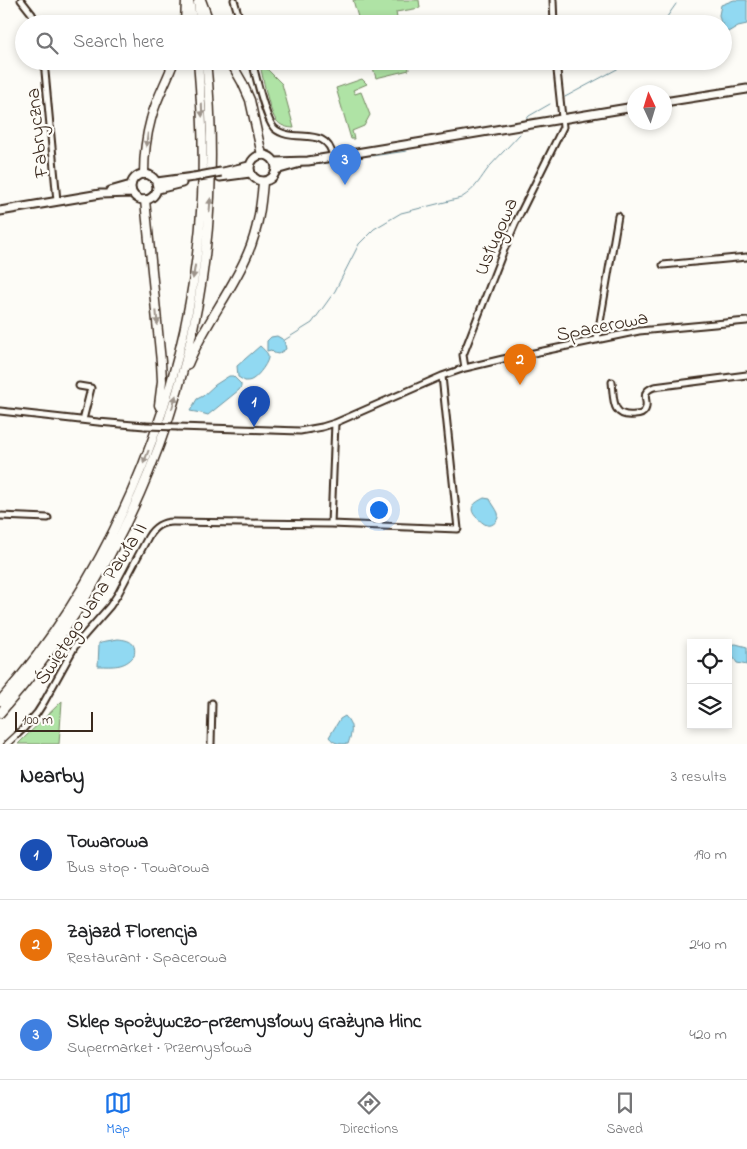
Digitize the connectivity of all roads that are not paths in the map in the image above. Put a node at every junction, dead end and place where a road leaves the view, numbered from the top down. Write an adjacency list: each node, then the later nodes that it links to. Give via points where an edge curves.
1 (22, 0): 6 (street)
2 (187, 0): 7 (main road); 8 (main road)
3 (199, 0): 9 (main road); 10 (main road)
4 (234, 0): 11 (street)
5 (553, 0): 12 (street)
6 (32, 15)
7 (186, 15)
8 (191, 15)
9 (200, 15)
10 (206, 15)
11 (238, 15)
12 (554, 15)
13 (45, 70): 33 (street, Fabryczna)
14 (170, 70): 28 (main road, one-way to 28, via 147,134)
15 (199, 70): 46 (main road, one-way to 46, via 203,149 199,231 185,327)
16 (207, 70): 41 (main road, one-way to 16, via 199,298 208,232 211,124)
17 (235, 70): 24 (main road, via 250,100)
18 (254, 70): 25 (street, via 266,113 274,128 287,134 322,140 328,143)
19 (557, 70): 23 (street)
20 (747, 89): 21 (main road)
21 (672, 101)
22 (627, 108): 23 (main road)
23 (562, 120): 25 (main road); 40 (street, Usługowa, via 563,127 503,252 463,355)
24 (262, 155): 26 (main road, via 269,157); 27 (main road, via 252,160)
25 (333, 157): 26 (main road)
26 (275, 166): 29 (main road, via 273,176)
27 (250, 170): 29 (main road, via 256,180); 30 (main road, via 173,185)
28 (144, 174): 30 (main road, via 151,176); 31 (main road, via 134,178)
29 (263, 182): 41 (main road, via 256,233 248,254)
30 (157, 185): 32 (main road, via 155,195)
31 (132, 189): 32 (main road, via 139,199); 33 (main road)
32 (145, 200): 46 (main road, one-way to 46, via 161,362 159,405)
33 (57, 201): 34 (main road)
34 (0, 210)
35 (618, 216): 39 (street)
36 (747, 257): 37 (street)
37 (663, 265)
38 (747, 321): 39 (street, Spacerowa, via 639,331)
39 (597, 340): 40 (street, Spacerowa)
40 (465, 368): 42 (street, Spacerowa)
41 (182, 374): 55 (main road, one-way to 41, via 56,643 114,547 167,426)
42 (442, 376): 49 (street, Spacerowa); 52 (street, Świętego Jana Pawła II, via 458,529)
43 (747, 376): 44 (street, via 654,387 645,394 644,412 626,416 615,408)
44 (612, 382)
45 (79, 386): 48 (street, via 91,388)
46 (162, 410): 53 (main road, one-way to 53, via 132,491 97,560 49,638)
47 (0, 411): 48 (street, Spacerowa)
48 (84, 420): 49 (street, Spacerowa, bridge, via 145,426 300,431)
49 (335, 423): 52 (street)
50 (0, 516): 51 (street)
51 (48, 518)
52 (331, 524): 56 (street, Świętego Jana Pawła II, via 173,522 159,525 150,533 110,606 80,639 37,713)
53 (0, 700)
54 (212, 703): 57 (street)
55 (0, 713)
56 (7, 744)
57 (211, 744)

